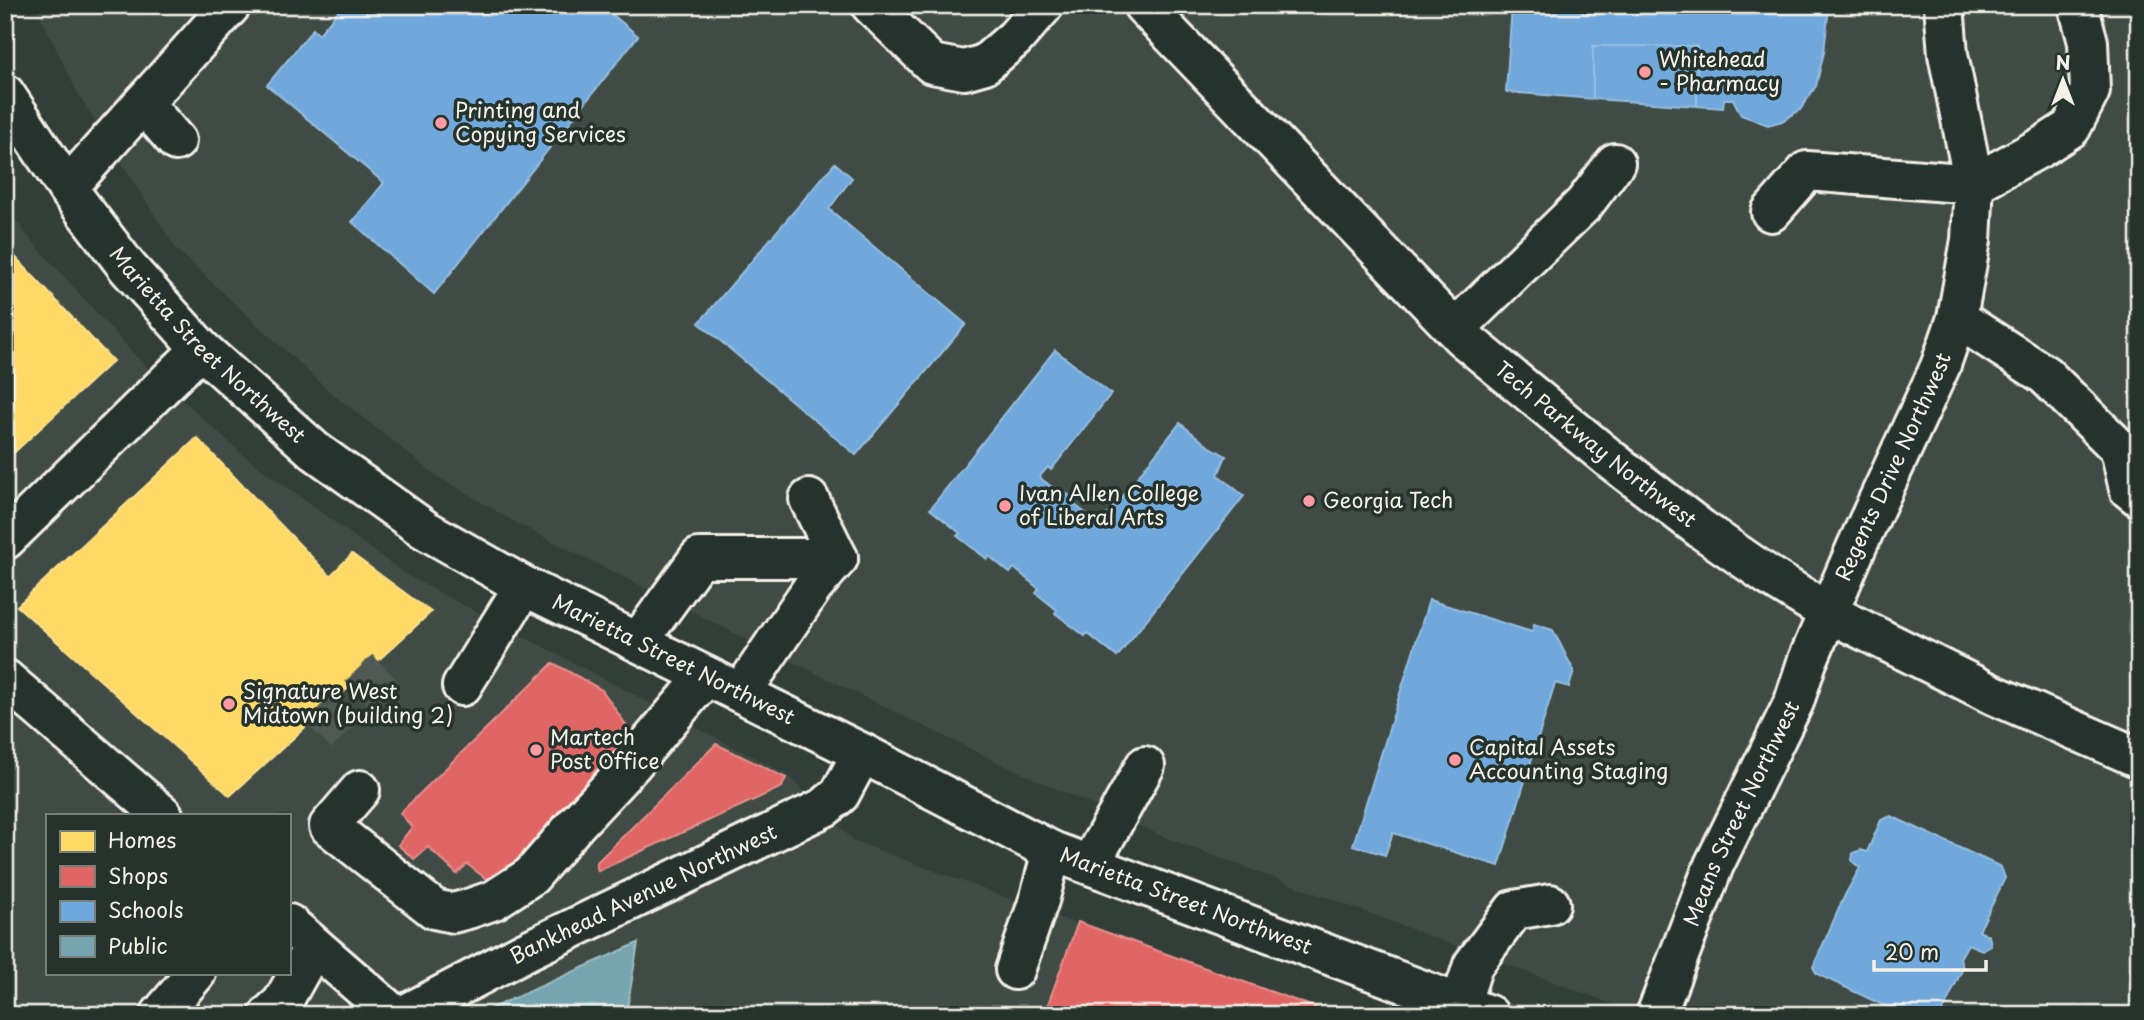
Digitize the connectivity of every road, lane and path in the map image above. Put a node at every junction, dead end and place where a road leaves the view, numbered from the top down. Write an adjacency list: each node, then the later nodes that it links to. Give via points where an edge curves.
1 (231, 5): 8 (street)
2 (872, 5): 3 (street, via 932,64 964,70 985,64)
3 (1044, 5)
4 (1143, 5): 15 (street, Tech Parkway Northwest)
5 (1944, 5): 11 (street, Regents Drive Northwest, via 1948,54)
6 (2078, 5): 11 (street, via 2088,43 2090,91 2071,128)
7 (5, 94): 12 (street, Marietta Street Northwest)
8 (143, 103): 9 (street); 12 (street)
9 (176, 141)
10 (1615, 163): 15 (street, via 1584,204)
11 (1974, 184): 13 (street, via 1807,171); 14 (street, Regents Drive Northwest, via 1971,240)
12 (67, 188): 16 (street, Marietta Street Northwest, via 128,268)
13 (1771, 212)
14 (1957, 318): 17 (street, via 2045,375); 23 (street, Regents Drive Northwest, via 1940,366)
15 (1455, 330): 23 (street, Tech Parkway Northwest, via 1691,521)
16 (201, 349): 20 (street); 22 (street, Marietta Street Northwest, via 315,451 424,529)
17 (2129, 452): 18 (street, via 2129,489)
18 (2139, 497)
19 (808, 499): 21 (street)
20 (5, 540)
21 (838, 558): 24 (street, via 699,558); 28 (street)
22 (524, 586): 24 (street, Marietta Street Northwest); 27 (street)
23 (1829, 613): 30 (street, Tech Parkway Northwest, via 1994,695); 45 (street, Means Street Northwest, via 1794,702 1714,864)
24 (638, 642): 25 (street, Marietta Street Northwest)
25 (706, 676): 28 (street, Marietta Street Northwest); 32 (street, via 531,876 481,905 453,913 434,909 329,826)
26 (5, 679): 33 (street, via 62,712)
27 (462, 686)
28 (740, 693): 29 (street, Marietta Street Northwest)
29 (862, 753): 34 (street, Marietta Street Northwest); 44 (street, Bankhead Avenue Northwest, via 840,794 825,807)
30 (2139, 758)
31 (1145, 766): 35 (street)
32 (360, 790)
33 (162, 814)
34 (1052, 851): 35 (street, Marietta Street Northwest); 38 (street)
35 (1090, 864): 40 (street, Marietta Street Northwest)
36 (1550, 904): 40 (street, via 1514,910 1473,965)
37 (302, 935): 42 (street, via 282,1003); 43 (street)
38 (1015, 970)
39 (195, 974): 41 (street)
40 (1469, 1011)
41 (160, 1015)
42 (269, 1015)
43 (394, 1015)
44 (404, 1015)
45 (1656, 1015)

